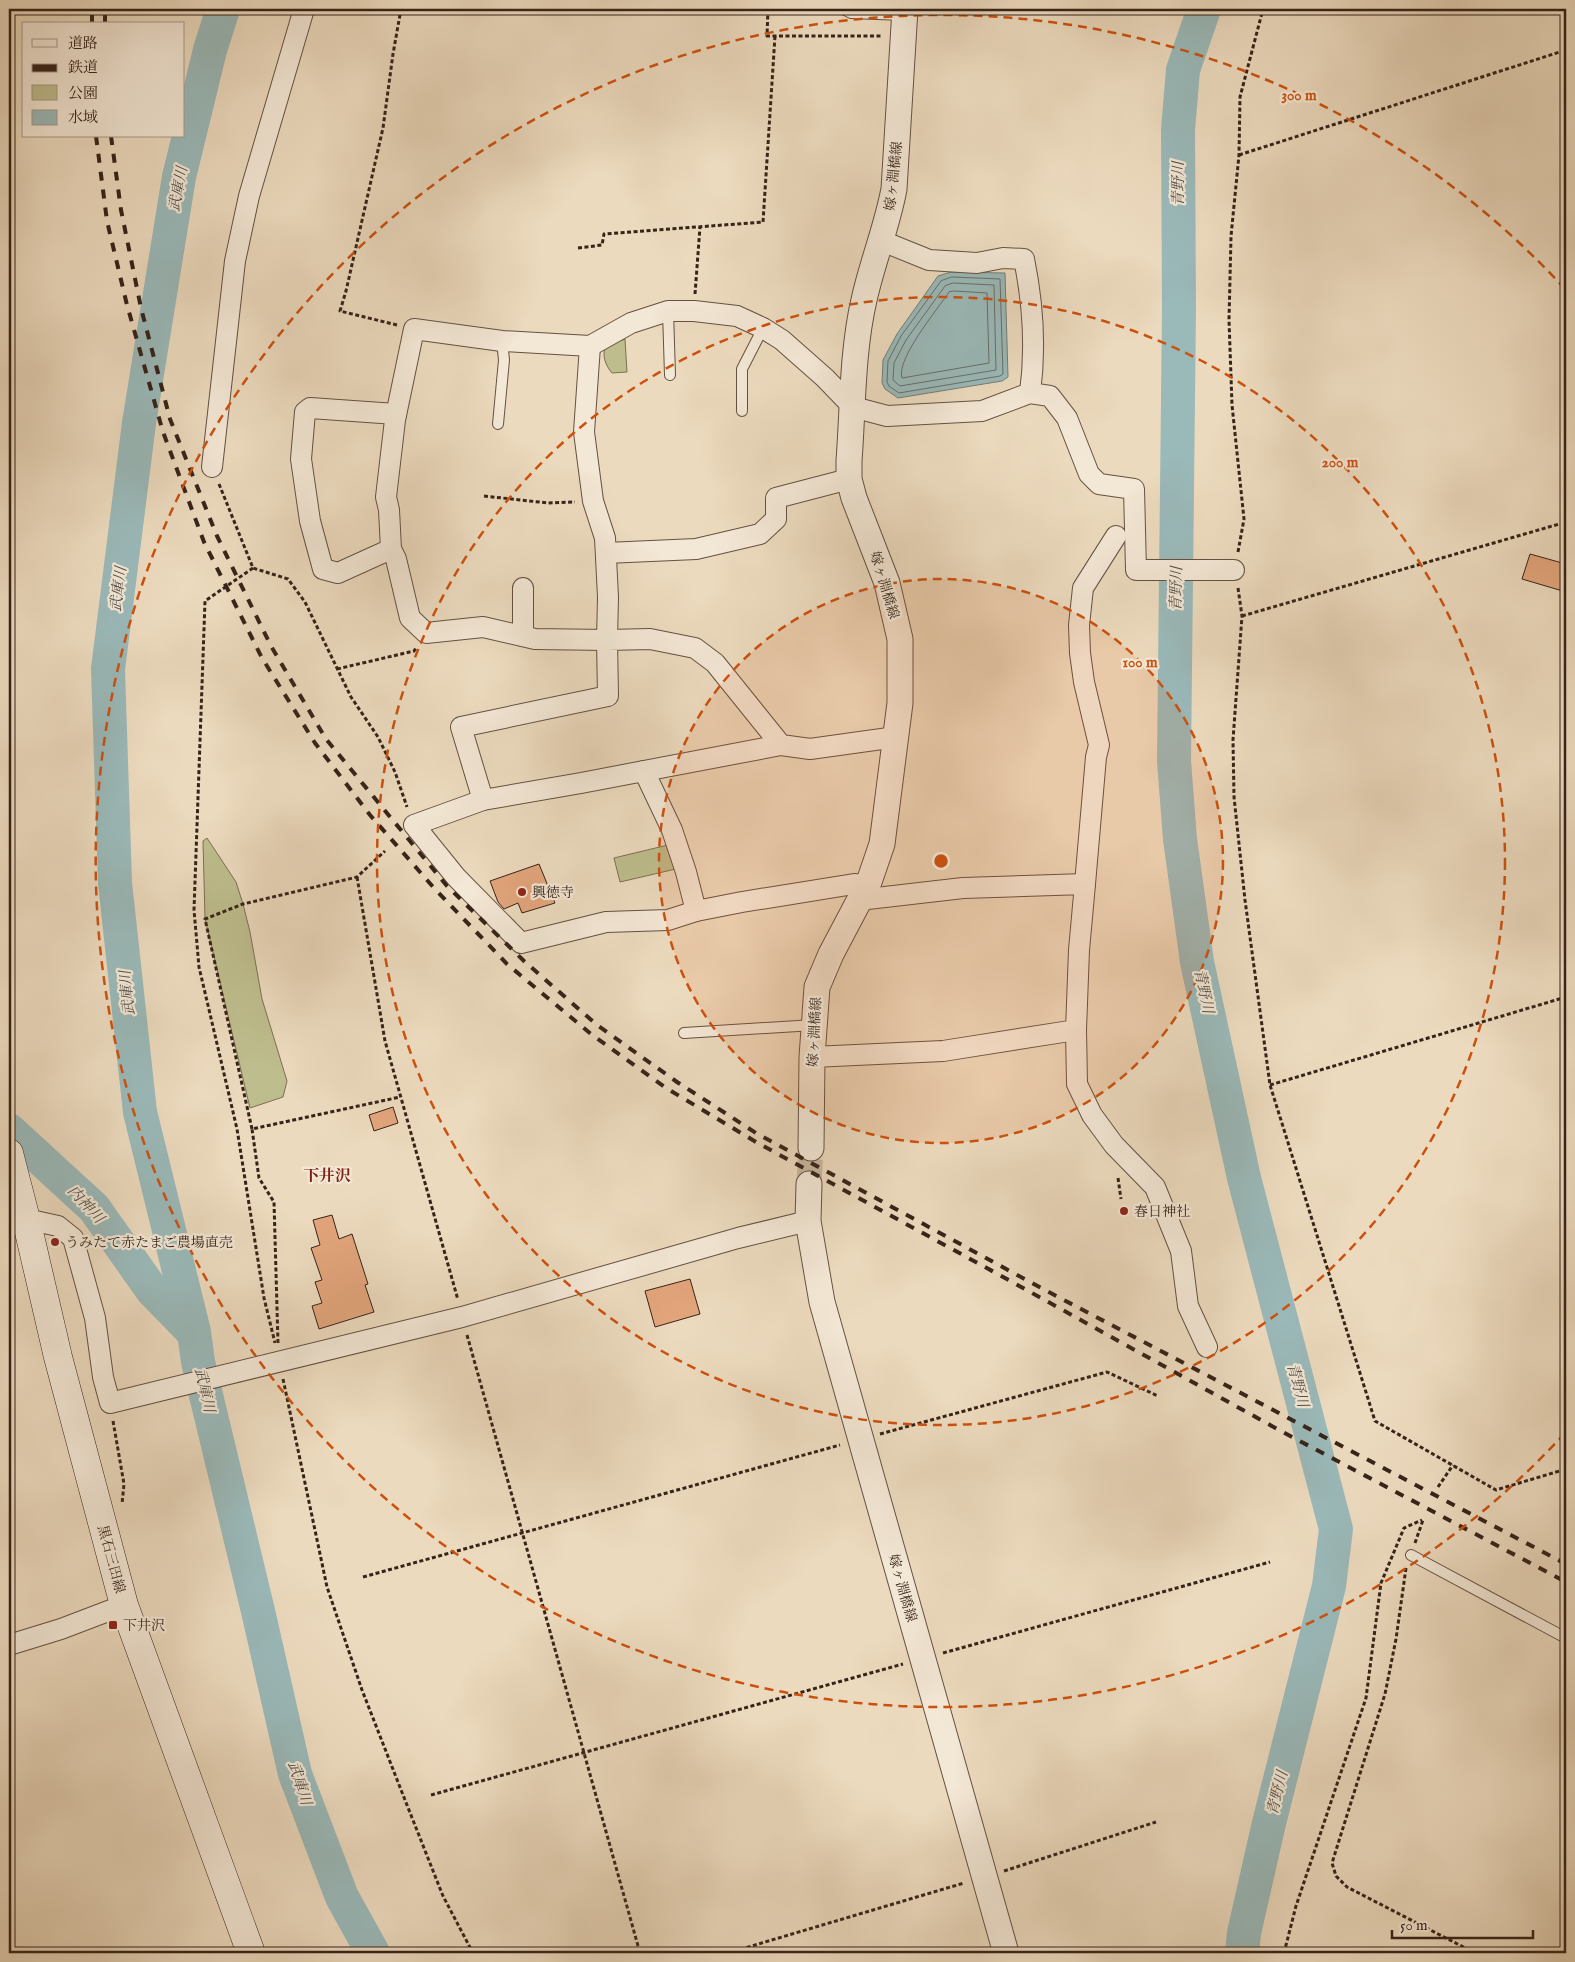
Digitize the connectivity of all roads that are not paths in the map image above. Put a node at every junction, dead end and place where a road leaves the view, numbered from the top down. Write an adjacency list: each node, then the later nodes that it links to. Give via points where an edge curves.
1 (304, 9): 15 (street, via 248,196 235,261)
2 (843, 9): 3 (lane)
3 (905, 20): 4 (street, 嫁ヶ淵橋線, via 894,189)
4 (882, 241): 10 (street, via 929,260 977,263 1003,258 1024,259 1034,338); 11 (street, 嫁ヶ淵橋線, via 864,300)
5 (668, 311): 6 (street, via 738,316); 8 (street, via 631,323); 9 (lane)
6 (763, 328): 11 (street, via 782,340); 12 (lane, via 742,369)
7 (502, 340): 8 (street); 13 (street, via 414,329); 14 (lane, via 504,360)
8 (590, 346): 19 (street, via 584,432 593,500 605,538)
9 (670, 375)
10 (1030, 393): 11 (street, via 982,411 887,416); 20 (street, via 1050,396 1067,418 1089,474 1099,484 1134,489 1136,570)
11 (853, 407): 16 (street, 嫁ヶ淵橋線)
12 (742, 411)
13 (396, 414): 18 (street, via 386,497); 18 (street, via 310,408 305,412 301,459 310,521 323,569 338,573)
14 (498, 424)
15 (212, 467)
16 (849, 479): 19 (street, via 776,498 776,519 760,534 696,549); 24 (street, 嫁ヶ淵橋線, via 887,583 900,639 900,703)
17 (1116, 536): 28 (street, via 1083,588 1079,625 1084,682 1099,745)
18 (391, 549): 22 (street, via 410,618 426,633 484,628)
19 (606, 553): 23 (street)
20 (1234, 570)
21 (522, 588): 22 (street)
22 (523, 636): 23 (street)
23 (607, 640): 25 (street, via 650,639 695,648 714,663); 27 (street, via 608,696 461,726)
24 (896, 737): 25 (street, via 810,749); 29 (street, 嫁ヶ淵橋線, via 882,844)
25 (781, 745): 26 (street)
26 (644, 771): 27 (street); 30 (street, via 672,830)
27 (483, 800): 30 (street, via 414,825 456,877 522,943 606,922 668,920)
28 (1085, 884): 29 (street); 32 (street)
29 (863, 893): 30 (street, via 854,884); 31 (street, 嫁ヶ淵橋線, via 817,986)
30 (696, 911)
31 (814, 1025): 33 (lane); 34 (street, 嫁ヶ淵橋線)
32 (1076, 1030): 34 (street, via 943,1051); 40 (street, via 1077,1084 1092,1115 1114,1145 1154,1187 1181,1252 1188,1306)
33 (684, 1033)
34 (812, 1057): 35 (street, 嫁ヶ淵橋線)
35 (811, 1148)
36 (11, 1163): 38 (main road, 黒石三田線)
37 (809, 1184): 39 (street, 嫁ヶ淵橋線)
38 (26, 1219): 39 (street, via 58,1226 74,1238 95,1318 110,1403 462,1317); 42 (main road, 黒石三田線, via 58,1357)
39 (808, 1221): 46 (street, 嫁ヶ淵橋線, via 822,1302)
40 (1207, 1347)
41 (1410, 1555): 43 (lane)
42 (124, 1606): 44 (street); 45 (main road, 黒石三田線)
43 (1566, 1638)
44 (9, 1646)
45 (251, 1953)
46 (1006, 1953)

